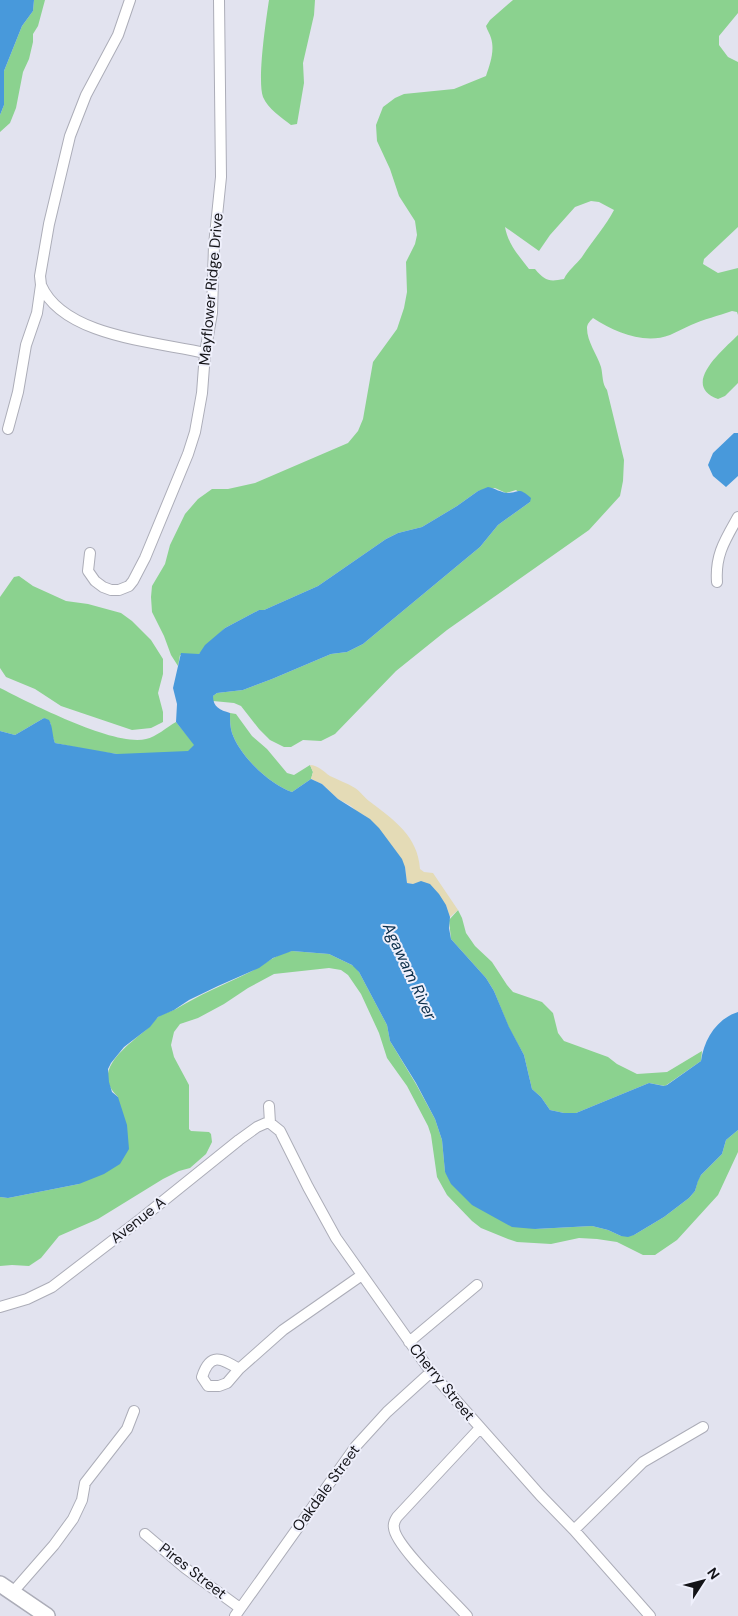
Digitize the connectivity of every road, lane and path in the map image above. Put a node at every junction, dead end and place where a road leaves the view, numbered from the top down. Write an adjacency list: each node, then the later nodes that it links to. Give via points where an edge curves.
1 (130, 0): 3 (street, via 118,35 74,123 49,224)
2 (219, 0): 4 (street, Mayflower Ridge Drive, via 221,176 212,313)
3 (41, 285): 4 (street, via 56,306 94,328 125,338); 5 (street)
4 (205, 353): 7 (street, Mayflower Ridge Drive, via 202,393 192,443 133,581 118,590 103,587 88,571)
5 (8, 429)
6 (738, 517): 8 (street, via 718,554)
7 (90, 553)
8 (717, 582)
9 (269, 1106): 10 (street)
10 (270, 1123): 11 (street, Cherry Street, via 280,1131 323,1216); 13 (street, Avenue A, via 257,1127 239,1140 58,1282 35,1295)
11 (362, 1275): 14 (street, Cherry Street); 15 (street, via 283,1330)
12 (477, 1285): 14 (street)
13 (0, 1307)
14 (409, 1342): 16 (street, Cherry Street)
15 (239, 1369)
16 (430, 1372): 19 (street, Cherry Street); 23 (street, Oakdale Street, via 356,1446)
17 (134, 1411): 22 (street, via 127,1429 85,1483 82,1500 68,1525)
18 (703, 1427): 20 (street, via 643,1462)
19 (480, 1428): 20 (street, Cherry Street); 25 (street, via 397,1517 394,1525 395,1533 407,1550)
20 (574, 1530): 26 (street, Cherry Street)
21 (145, 1534): 23 (street, Pires Street)
22 (6, 1588): 24 (main road)
23 (237, 1612)
24 (46, 1616)
25 (467, 1616)
26 (650, 1616)

